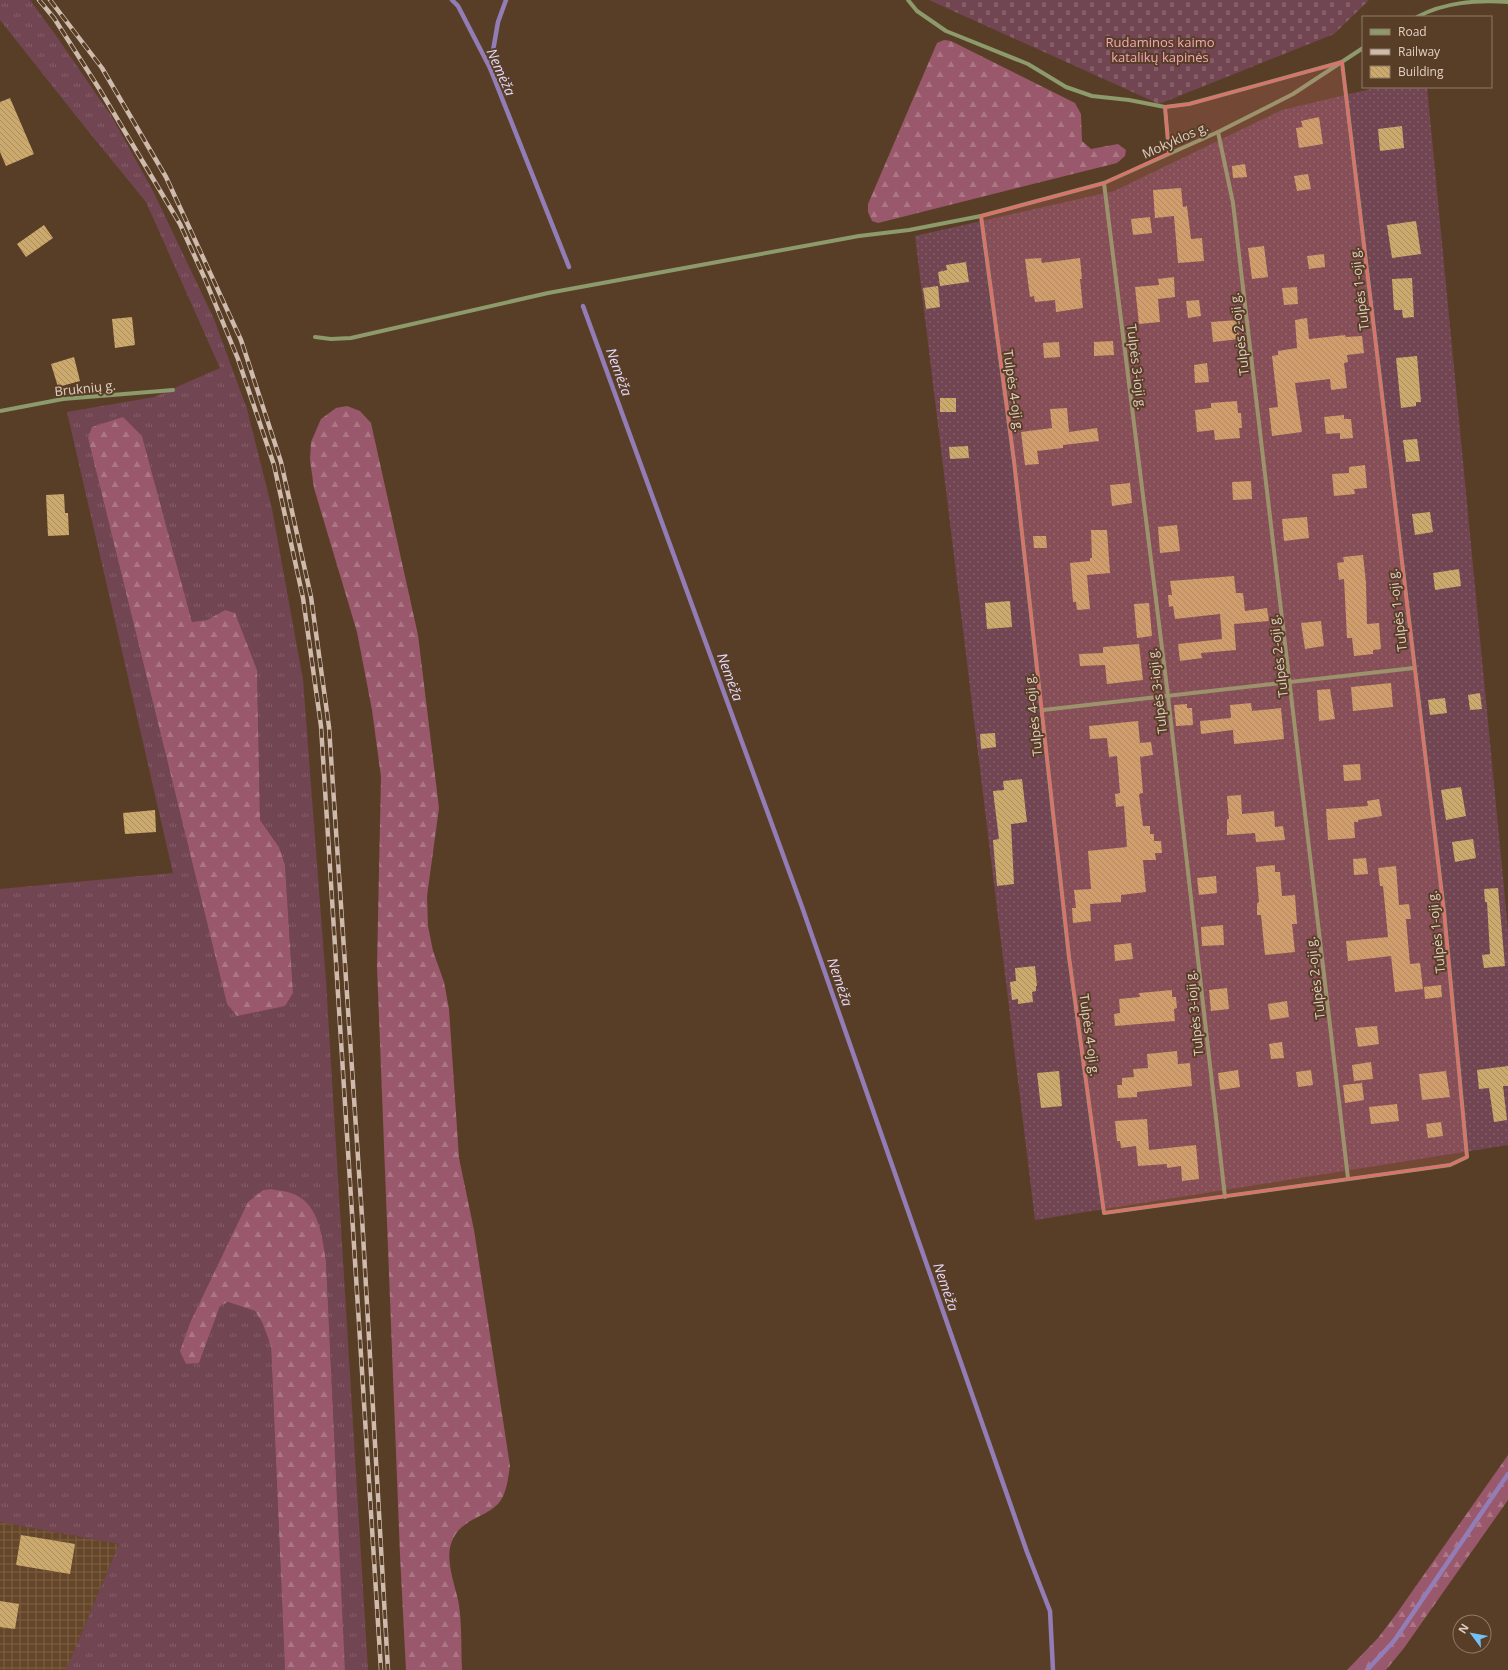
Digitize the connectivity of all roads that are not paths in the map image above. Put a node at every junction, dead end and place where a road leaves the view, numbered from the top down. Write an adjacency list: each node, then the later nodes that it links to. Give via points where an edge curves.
1 (908, 0): 6 (street, via 917,11 946,31 1028,64 1066,87 1092,96)
2 (1508, 2): 3 (street, via 1459,3 1430,10)
3 (1419, 16)
4 (1362, 49): 5 (street, Mokyklos g.)
5 (1342, 62): 6 (street, via 1189,104); 7 (street, Mokyklos g., via 1293,94); 14 (street, Tulpės 1-oji g.)
6 (1164, 107): 8 (street)
7 (1218, 132): 8 (street, Mokyklos g.); 15 (street, Tulpės 2-oji g., via 1233,203)
8 (1169, 153): 9 (street, Mokyklos g.)
9 (1104, 183): 10 (street, Mokyklos g.); 16 (street, Tulpės 3-ioji g.)
10 (981, 216): 11 (street, Mokyklos g., via 548,293 351,338); 17 (street, Tulpės 4-oji g., via 1014,461)
11 (315, 337)
12 (173, 390): 13 (street, Bruknių g., via 63,399)
13 (0, 410)
14 (1414, 668): 15 (street); 18 (street, Tulpės 1-oji g., via 1444,911 1467,1157 1450,1165)
15 (1291, 681): 16 (street); 18 (street, Tulpės 2-oji g.)
16 (1168, 696): 17 (street); 19 (street, Tulpės 3-ioji g.)
17 (1043, 710): 19 (street, Tulpės 4-oji g., via 1069,957 1104,1213)
18 (1348, 1178): 19 (street)
19 (1225, 1197)

